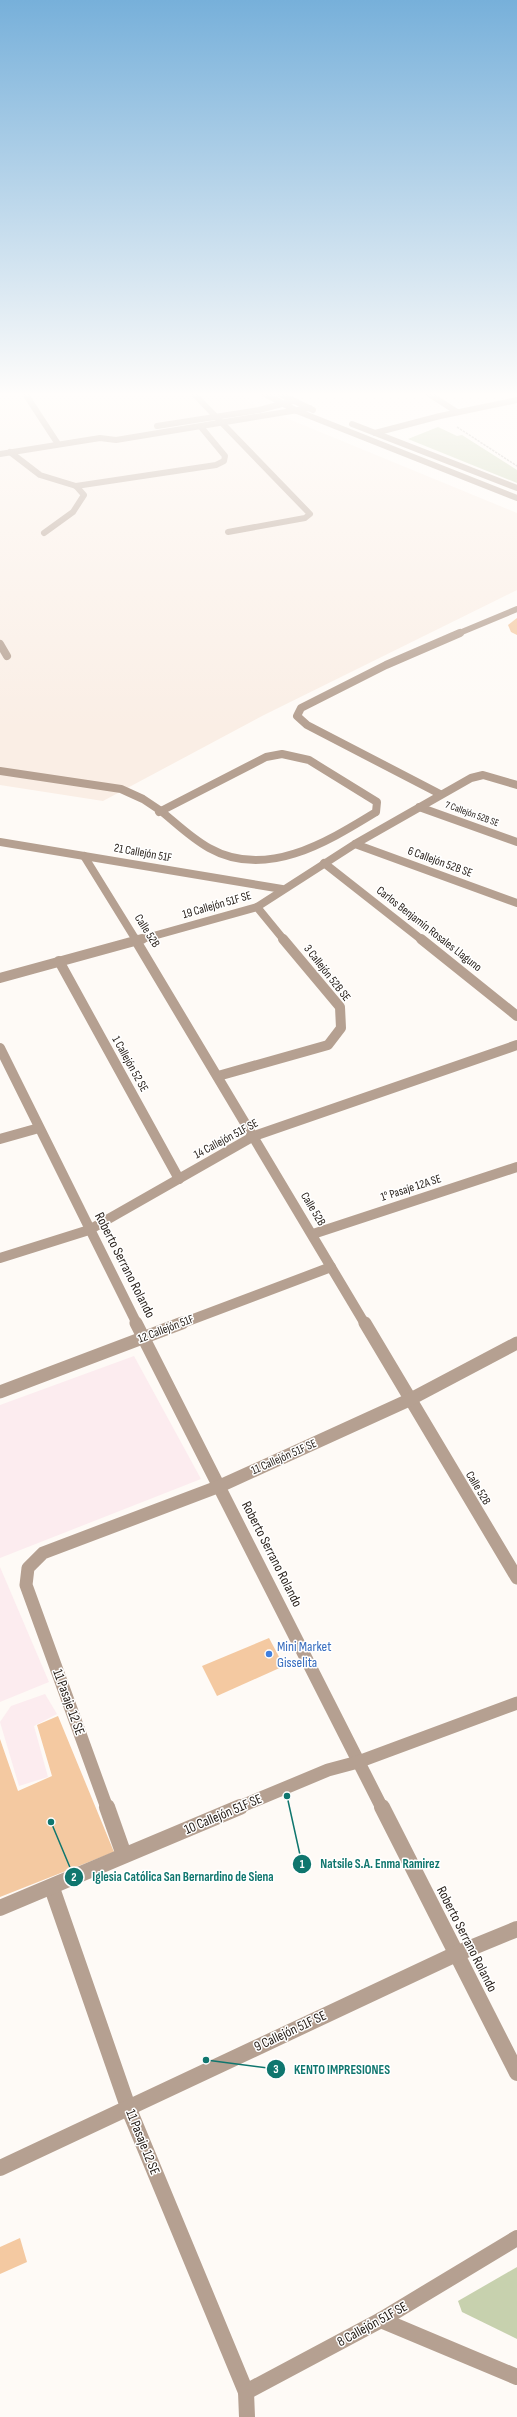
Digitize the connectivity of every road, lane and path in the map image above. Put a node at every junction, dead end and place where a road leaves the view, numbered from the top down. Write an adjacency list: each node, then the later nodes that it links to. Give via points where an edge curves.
1 (79, 505): 4 (street)
2 (301, 505): 3 (street, via 310,514 305,518)
3 (228, 532)
4 (44, 533)
5 (517, 609): 10 (street, via 386,665 301,708 297,716 307,725)
6 (0, 644): 7 (street)
7 (7, 656)
8 (0, 771): 12 (street, via 131,792)
9 (517, 785): 10 (street, 19 Callejón 51F SE, via 483,775 471,778)
10 (440, 794): 11 (street, 19 Callejón 51F SE)
11 (419, 807): 14 (street, 7 Callejón 52B SE); 15 (street, 19 Callejón 51F SE)
12 (160, 812): 12 (street, via 210,849 228,857 279,860 304,851 376,812 377,802 310,760 282,754 266,757)
13 (0, 842): 16 (street, 21 Callejón 51F)
14 (517, 842)
15 (355, 844): 17 (street, 19 Callejón 51F SE); 19 (street, 6 Callejón 52B SE)
16 (84, 856): 18 (street, 21 Callejón 51F); 21 (street, Calle 52B)
17 (324, 863): 18 (street, 19 Callejón 51F SE); 24 (street, Carlos Benjamín Rosales Llaguno)
18 (282, 889): 20 (street, 19 Callejón 51F SE)
19 (517, 903)
20 (257, 907): 21 (street, 19 Callejón 51F SE); 27 (street, 3 Callejón 52B SE, via 340,1007 344,1020 339,1034 328,1045)
21 (137, 940): 22 (street, 19 Callejón 51F SE); 27 (street, Calle 52B)
22 (59, 961): 23 (street, 19 Callejón 51F SE); 32 (street, 1 Callejón 52 SE)
23 (0, 978)
24 (517, 1016)
25 (517, 1044): 29 (street, 14 Callejón 51F SE)
26 (0, 1048): 28 (street, Roberto Serrano Rolando)
27 (218, 1076): 29 (street, Calle 52B)
28 (39, 1128): 30 (street); 33 (street, Roberto Serrano Rolando)
29 (254, 1136): 32 (street, 14 Callejón 51F SE); 34 (street, Calle 52B)
30 (0, 1139)
31 (517, 1166): 34 (street, 1° Pasaje 12A SE)
32 (178, 1178): 33 (street, 14 Callejón 51F SE)
33 (89, 1230): 35 (street, 14 Callejón 51F SE); 37 (street, Roberto Serrano Rolando)
34 (313, 1234): 36 (street, Calle 52B)
35 (0, 1258)
36 (331, 1267): 37 (street, 12 Callejón 51F); 40 (street, Calle 52B)
37 (143, 1337): 39 (street, 12 Callejón 51F); 41 (street, Roberto Serrano Rolando)
38 (517, 1343): 40 (street, 11 Callejón 51F SE)
39 (0, 1392)
40 (409, 1400): 41 (street, 11 Callejón 51F SE); 43 (street, Calle 52B)
41 (220, 1486): 42 (street, 11 Callejón 51F SE); 45 (street, Roberto Serrano Rolando)
42 (43, 1553): 46 (street, 11 Pasaje 12 SE, via 28,1568 26,1584)
43 (517, 1578)
44 (517, 1703): 45 (street, 10 Callejón 51F SE)
45 (358, 1762): 46 (street, 10 Callejón 51F SE, via 328,1770); 50 (street, Roberto Serrano Rolando)
46 (124, 1855): 47 (street, 10 Callejón 51F SE)
47 (52, 1888): 48 (street, 10 Callejón 51F SE); 52 (street, 11 Pasaje 12 SE)
48 (0, 1908)
49 (517, 1929): 50 (street, 9 Callejón 51F SE)
50 (456, 1954): 51 (street, Roberto Serrano Rolando); 52 (street, 9 Callejón 51F SE)
51 (517, 2073)
52 (128, 2107): 53 (street, 9 Callejón 51F SE); 57 (street, 11 Pasaje 12 SE)
53 (0, 2168)
54 (517, 2238): 55 (street, 8 Callejón 51F SE)
55 (381, 2320): 56 (street); 57 (street, 8 Callejón 51F SE)
56 (517, 2377)
57 (246, 2392): 58 (street)
58 (247, 2417)

